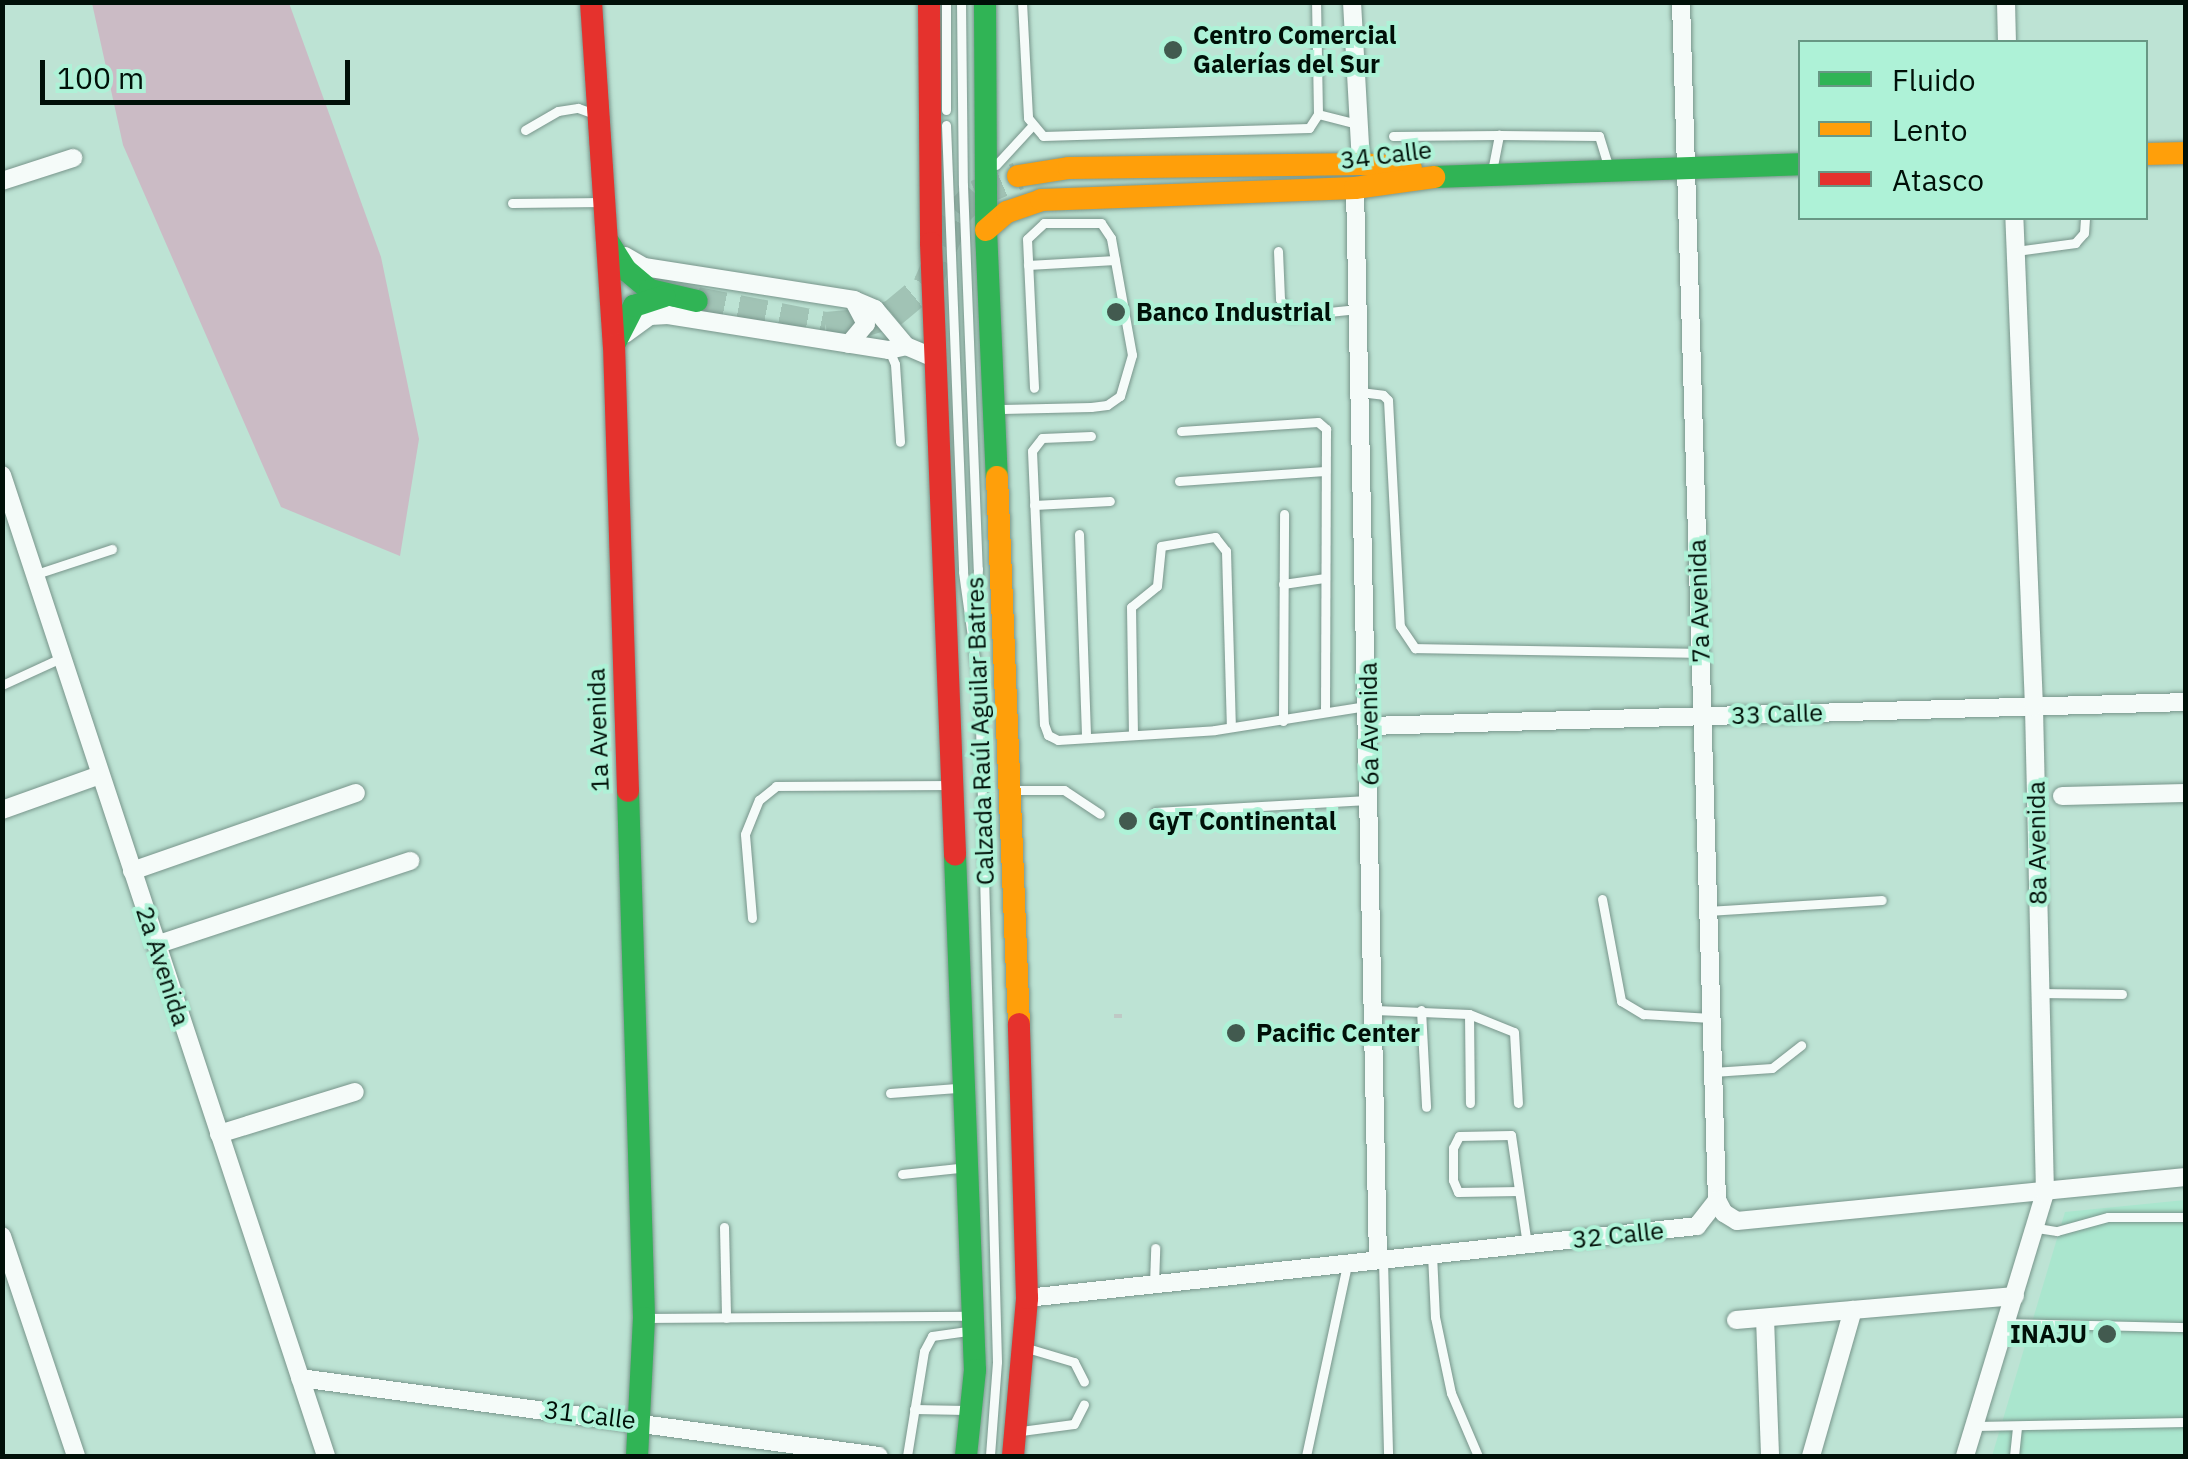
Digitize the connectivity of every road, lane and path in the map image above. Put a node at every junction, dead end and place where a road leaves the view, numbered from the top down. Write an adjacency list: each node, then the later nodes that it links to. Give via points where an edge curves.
1 (592, 2): 13 (main road, 1a Avenida)
2 (929, 2): 49 (main road, Calzada Raúl Aguilar Batres)
3 (946, 2): 67 (lane, via 962,572)
4 (961, 2): 67 (lane, via 978,569)
5 (985, 2): 27 (main road, Calzada Raúl Aguilar Batres)
6 (1022, 2): 15 (lane)
7 (1316, 2): 12 (lane)
8 (1352, 2): 14 (street)
9 (1681, 2): 24 (street, 7a Avenida)
10 (2006, 2): 11 (street)
11 (2008, 40)
12 (1318, 114): 14 (lane); 15 (lane, via 1309,128 1043,136)
13 (600, 116): 16 (lane, via 578,108 558,111); 32 (main road, 1a Avenida)
14 (1357, 124): 22 (street)
15 (1032, 128): 27 (lane)
16 (525, 130)
17 (1499, 135): 18 (lane); 25 (lane, via 1599,136); 26 (lane)
18 (1393, 136)
19 (2186, 153): 20 (main road)
20 (2148, 154)
21 (73, 158): 30 (street)
22 (1361, 164): 28 (main road); 29 (main road, via 1070,168)
23 (1798, 164): 24 (main road, 34 Calle)
24 (1686, 166): 25 (main road, 34 Calle); 68 (street, 7a Avenida)
25 (1608, 169): 26 (main road, 34 Calle)
26 (1490, 172): 28 (main road, 34 Calle)
27 (986, 173): 36 (main road, Calzada Raúl Aguilar Batres)
28 (1464, 173): 31 (main road, 34 Calle)
29 (1018, 176)
30 (2, 181)
31 (1355, 188): 36 (main road, 34 Calle, via 1041,200 1007,212); 45 (street, 6a Avenida)
32 (606, 202): 33 (lane); 37 (main road, 1a Avenida)
33 (512, 204)
34 (2014, 220): 39 (street, 8a Avenida)
35 (2085, 220): 39 (lane, via 2075,243)
36 (986, 230): 52 (main road, Calzada Raúl Aguilar Batres)
37 (609, 243): 42 (main road, via 636,282); 43 (street, via 644,267); 47 (main road, 1a Avenida)
38 (1278, 252): 45 (lane, via 1280,298 1290,316)
39 (2016, 252): 73 (street, 8a Avenida)
40 (1114, 260): 41 (lane); 41 (lane, via 1100,223 1044,223 1027,239); 52 (lane, via 1132,354 1120,396 1091,408)
41 (1028, 264): 50 (lane)
42 (664, 296): 44 (main road); 47 (main road, via 634,306)
43 (854, 300): 46 (street, via 866,324); 48 (street, via 874,309)
44 (697, 301)
45 (1358, 309): 51 (street, 6a Avenida)
46 (850, 344): 47 (street, via 668,315 636,323); 48 (street)
47 (614, 345): 134 (main road, 1a Avenida)
48 (897, 348): 49 (street); 55 (lane)
49 (936, 359): 82 (main road, Calzada Raúl Aguilar Batres)
50 (1034, 388)
51 (1360, 392): 68 (lane, via 1388,400 1400,626 1415,648); 72 (street, 6a Avenida)
52 (994, 410): 83 (main road, Calzada Raúl Aguilar Batres)
53 (1181, 431): 56 (lane, via 1318,422 1326,429)
54 (1091, 436): 60 (lane, via 1042,438 1032,451)
55 (900, 442)
56 (1325, 471): 58 (lane); 65 (lane)
57 (2, 475): 64 (street, 2a Avenida)
58 (1179, 481)
59 (1110, 501): 60 (lane)
60 (1034, 505): 80 (lane, via 1044,724 1058,740)
61 (1284, 514): 66 (lane)
62 (1079, 534): 80 (lane)
63 (112, 550): 64 (lane)
64 (36, 574): 69 (street, 2a Avenida)
65 (1324, 578): 66 (lane); 74 (lane)
66 (1283, 584): 76 (lane)
67 (974, 630): 152 (lane, via 997,1362)
68 (1700, 653): 75 (street, 7a Avenida)
69 (61, 658): 70 (lane); 81 (street, 2a Avenida)
70 (2, 685)
71 (2186, 702): 73 (street, 33 Calle)
72 (1368, 705): 74 (lane); 78 (street, 6a Avenida)
73 (2034, 707): 75 (street, 33 Calle); 98 (street, 8a Avenida)
74 (1325, 710): 76 (lane)
75 (1702, 716): 78 (street, 33 Calle); 95 (street, 7a Avenida)
76 (1283, 721): 77 (lane)
77 (1231, 726): 79 (lane); 79 (lane, via 1226,550 1215,537 1161,546 1157,586 1131,607)
78 (1369, 726): 87 (street, 6a Avenida)
79 (1132, 735): 80 (lane)
80 (1086, 738)
81 (100, 775): 88 (street); 92 (street, 2a Avenida)
82 (950, 785): 96 (lane, via 776,786 759,800 745,834); 108 (main road, Calzada Raúl Aguilar Batres)
83 (1012, 790): 90 (lane, via 1064,790); 132 (main road, Calzada Raúl Aguilar Batres)
84 (2186, 792): 86 (street)
85 (356, 793): 92 (street)
86 (2062, 796)
87 (1370, 800): 89 (lane); 100 (street, 6a Avenida)
88 (2, 810)
89 (1155, 812)
90 (1100, 814)
91 (410, 862): 97 (street)
92 (132, 871): 97 (street, 2a Avenida)
93 (1602, 900): 105 (lane, via 1622,1001 1643,1014)
94 (1882, 900): 95 (lane)
95 (1708, 911): 105 (street, 7a Avenida)
96 (752, 918)
97 (156, 944): 114 (street, 2a Avenida)
98 (2040, 993): 99 (lane); 119 (street, 8a Avenida)
99 (2122, 994)
100 (1375, 1010): 101 (lane); 128 (street, 6a Avenida)
101 (1421, 1010): 102 (lane); 113 (lane)
102 (1470, 1014): 111 (lane); 112 (lane, via 1514,1032)
103 (1114, 1016): 104 (path)
104 (1125, 1016)
105 (1711, 1018): 107 (street, 7a Avenida)
106 (1801, 1045): 107 (lane, via 1772,1068)
107 (1713, 1072): 120 (street, 7a Avenida)
108 (964, 1088): 110 (lane); 115 (main road, Calzada Raúl Aguilar Batres)
109 (355, 1092): 114 (street)
110 (890, 1094)
111 (1470, 1103)
112 (1518, 1103)
113 (1426, 1107)
114 (219, 1134): 142 (street, 2a Avenida)
115 (967, 1168): 116 (lane); 139 (main road, Calzada Raúl Aguilar Batres)
116 (902, 1174)
117 (2186, 1176): 119 (street)
118 (1519, 1192): 118 (lane, via 1511,1135 1459,1136 1453,1164 1458,1192); 125 (lane)
119 (2045, 1193): 120 (street, via 1738,1221); 123 (street, 8a Avenida)
120 (1717, 1200): 125 (street, 32 Calle, via 1698,1226)
121 (2186, 1217): 123 (lane, via 2108,1217 2057,1231)
122 (724, 1227): 135 (lane)
123 (2037, 1228): 131 (street, 8a Avenida)
124 (2, 1236): 153 (street)
125 (1527, 1244): 127 (street, 32 Calle)
126 (1154, 1248): 130 (lane)
127 (1432, 1254): 128 (street, 32 Calle); 163 (lane, via 1435,1317 1451,1393)
128 (1381, 1260): 129 (street, 32 Calle); 162 (lane)
129 (1346, 1264): 130 (street, 32 Calle); 161 (lane)
130 (1154, 1284): 132 (street, 32 Calle)
131 (2014, 1296): 133 (street); 138 (street, 8a Avenida)
132 (1027, 1298): 141 (main road, Calzada Raúl Aguilar Batres)
133 (1853, 1310): 136 (street); 165 (street)
134 (644, 1318): 135 (lane); 147 (main road, 1a Avenida)
135 (726, 1318): 139 (lane)
136 (1764, 1318): 137 (street); 164 (street)
137 (1736, 1320)
138 (2006, 1322): 140 (lane); 149 (street, 8a Avenida)
139 (974, 1323): 145 (lane, via 932,1336); 146 (main road, Calzada Raúl Aguilar Batres)
140 (2186, 1327)
141 (1024, 1347): 143 (lane, via 1074,1362); 151 (main road, Calzada Raúl Aguilar Batres)
142 (300, 1378): 147 (street, 31 Calle); 154 (street, 2a Avenida)
143 (1084, 1382)
144 (1084, 1404): 151 (lane, via 1074,1424)
145 (914, 1408): 146 (lane); 157 (lane)
146 (972, 1410): 158 (main road, Calzada Raúl Aguilar Batres)
147 (641, 1421): 155 (main road, 1a Avenida); 156 (street, 31 Calle)
148 (2186, 1422): 150 (lane)
149 (1975, 1426): 150 (lane); 166 (street, 8a Avenida)
150 (2018, 1428): 167 (lane)
151 (1018, 1431): 159 (main road, Calzada Raúl Aguilar Batres); 160 (main road)
152 (989, 1454)
153 (76, 1456)
154 (326, 1456)
155 (637, 1456)
156 (879, 1456)
157 (907, 1456)
158 (966, 1456)
159 (1013, 1456)
160 (1021, 1456)
161 (1306, 1456)
162 (1388, 1456)
163 (1478, 1456)
164 (1770, 1456)
165 (1811, 1456)
166 (1965, 1456)
167 (2014, 1456)

